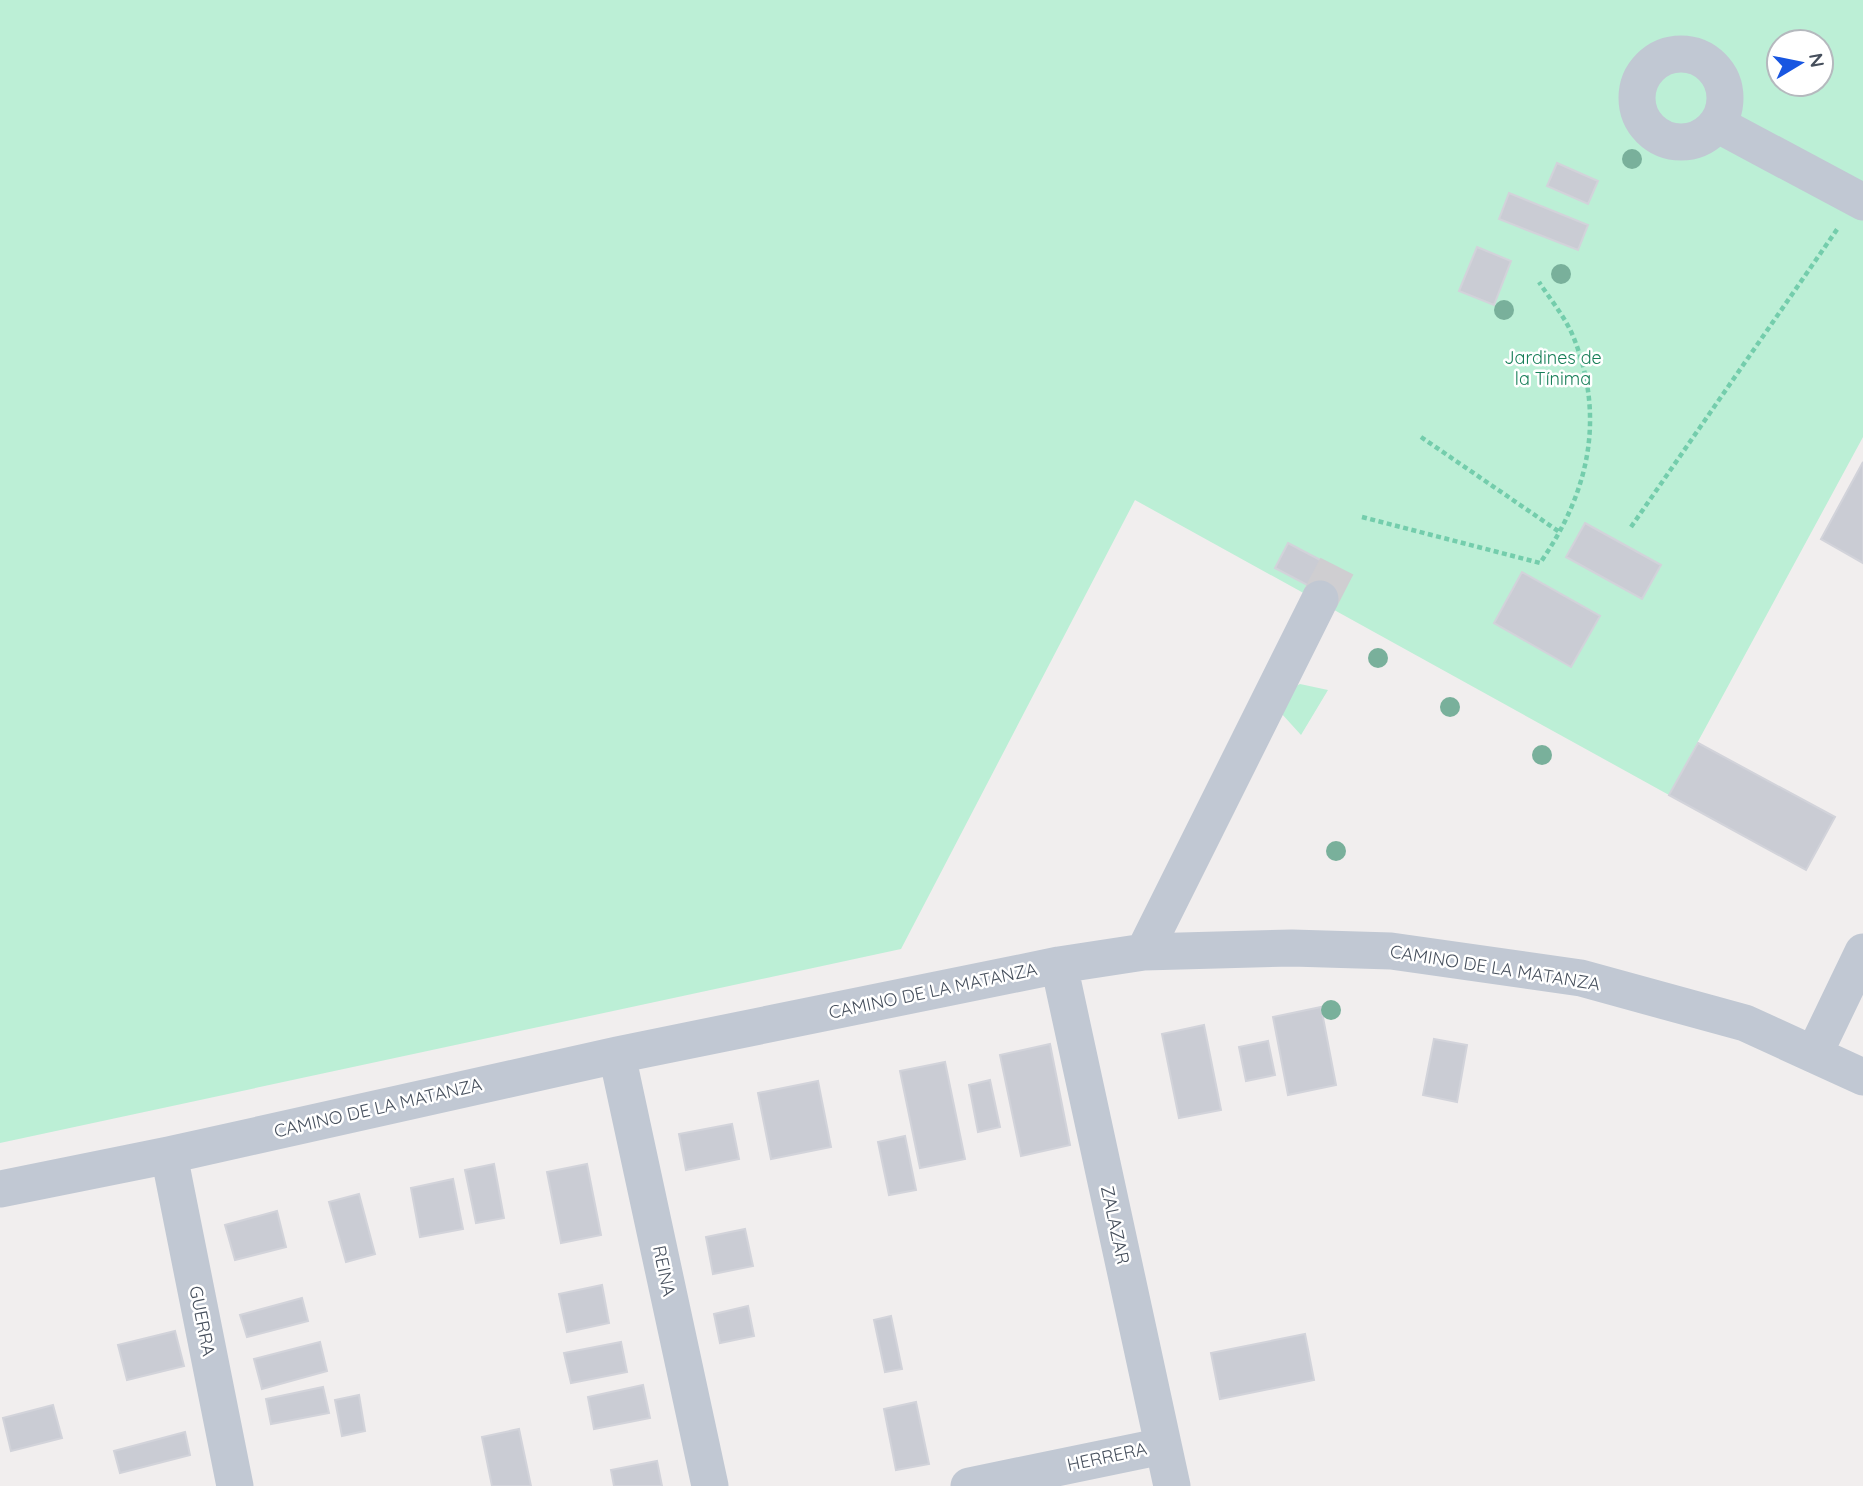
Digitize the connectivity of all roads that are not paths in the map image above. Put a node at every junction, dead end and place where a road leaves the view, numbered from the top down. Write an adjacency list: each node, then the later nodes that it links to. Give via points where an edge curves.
1 (1717, 124): 2 (street)
2 (1860, 201)
3 (1320, 599): 4 (street)
4 (1144, 952): 6 (street, CAMINO DE LA MATANZA); 7 (street, CAMINO DE LA MATANZA, via 1391,951 1581,978 1745,1023)
5 (1863, 952): 7 (street)
6 (1059, 965): 8 (street, CAMINO DE LA MATANZA); 12 (street, ZALAZAR)
7 (1814, 1054): 9 (street, CAMINO DE LA MATANZA)
8 (617, 1055): 10 (street, CAMINO DE LA MATANZA); 14 (street, REINA)
9 (1863, 1077)
10 (169, 1155): 11 (street, CAMINO DE LA MATANZA); 13 (street, GUERRA)
11 (0, 1189)
12 (1163, 1446): 15 (street, HERRERA); 16 (street, ZALAZAR)
13 (235, 1486)
14 (710, 1486)
15 (969, 1486)
16 (1172, 1486)

